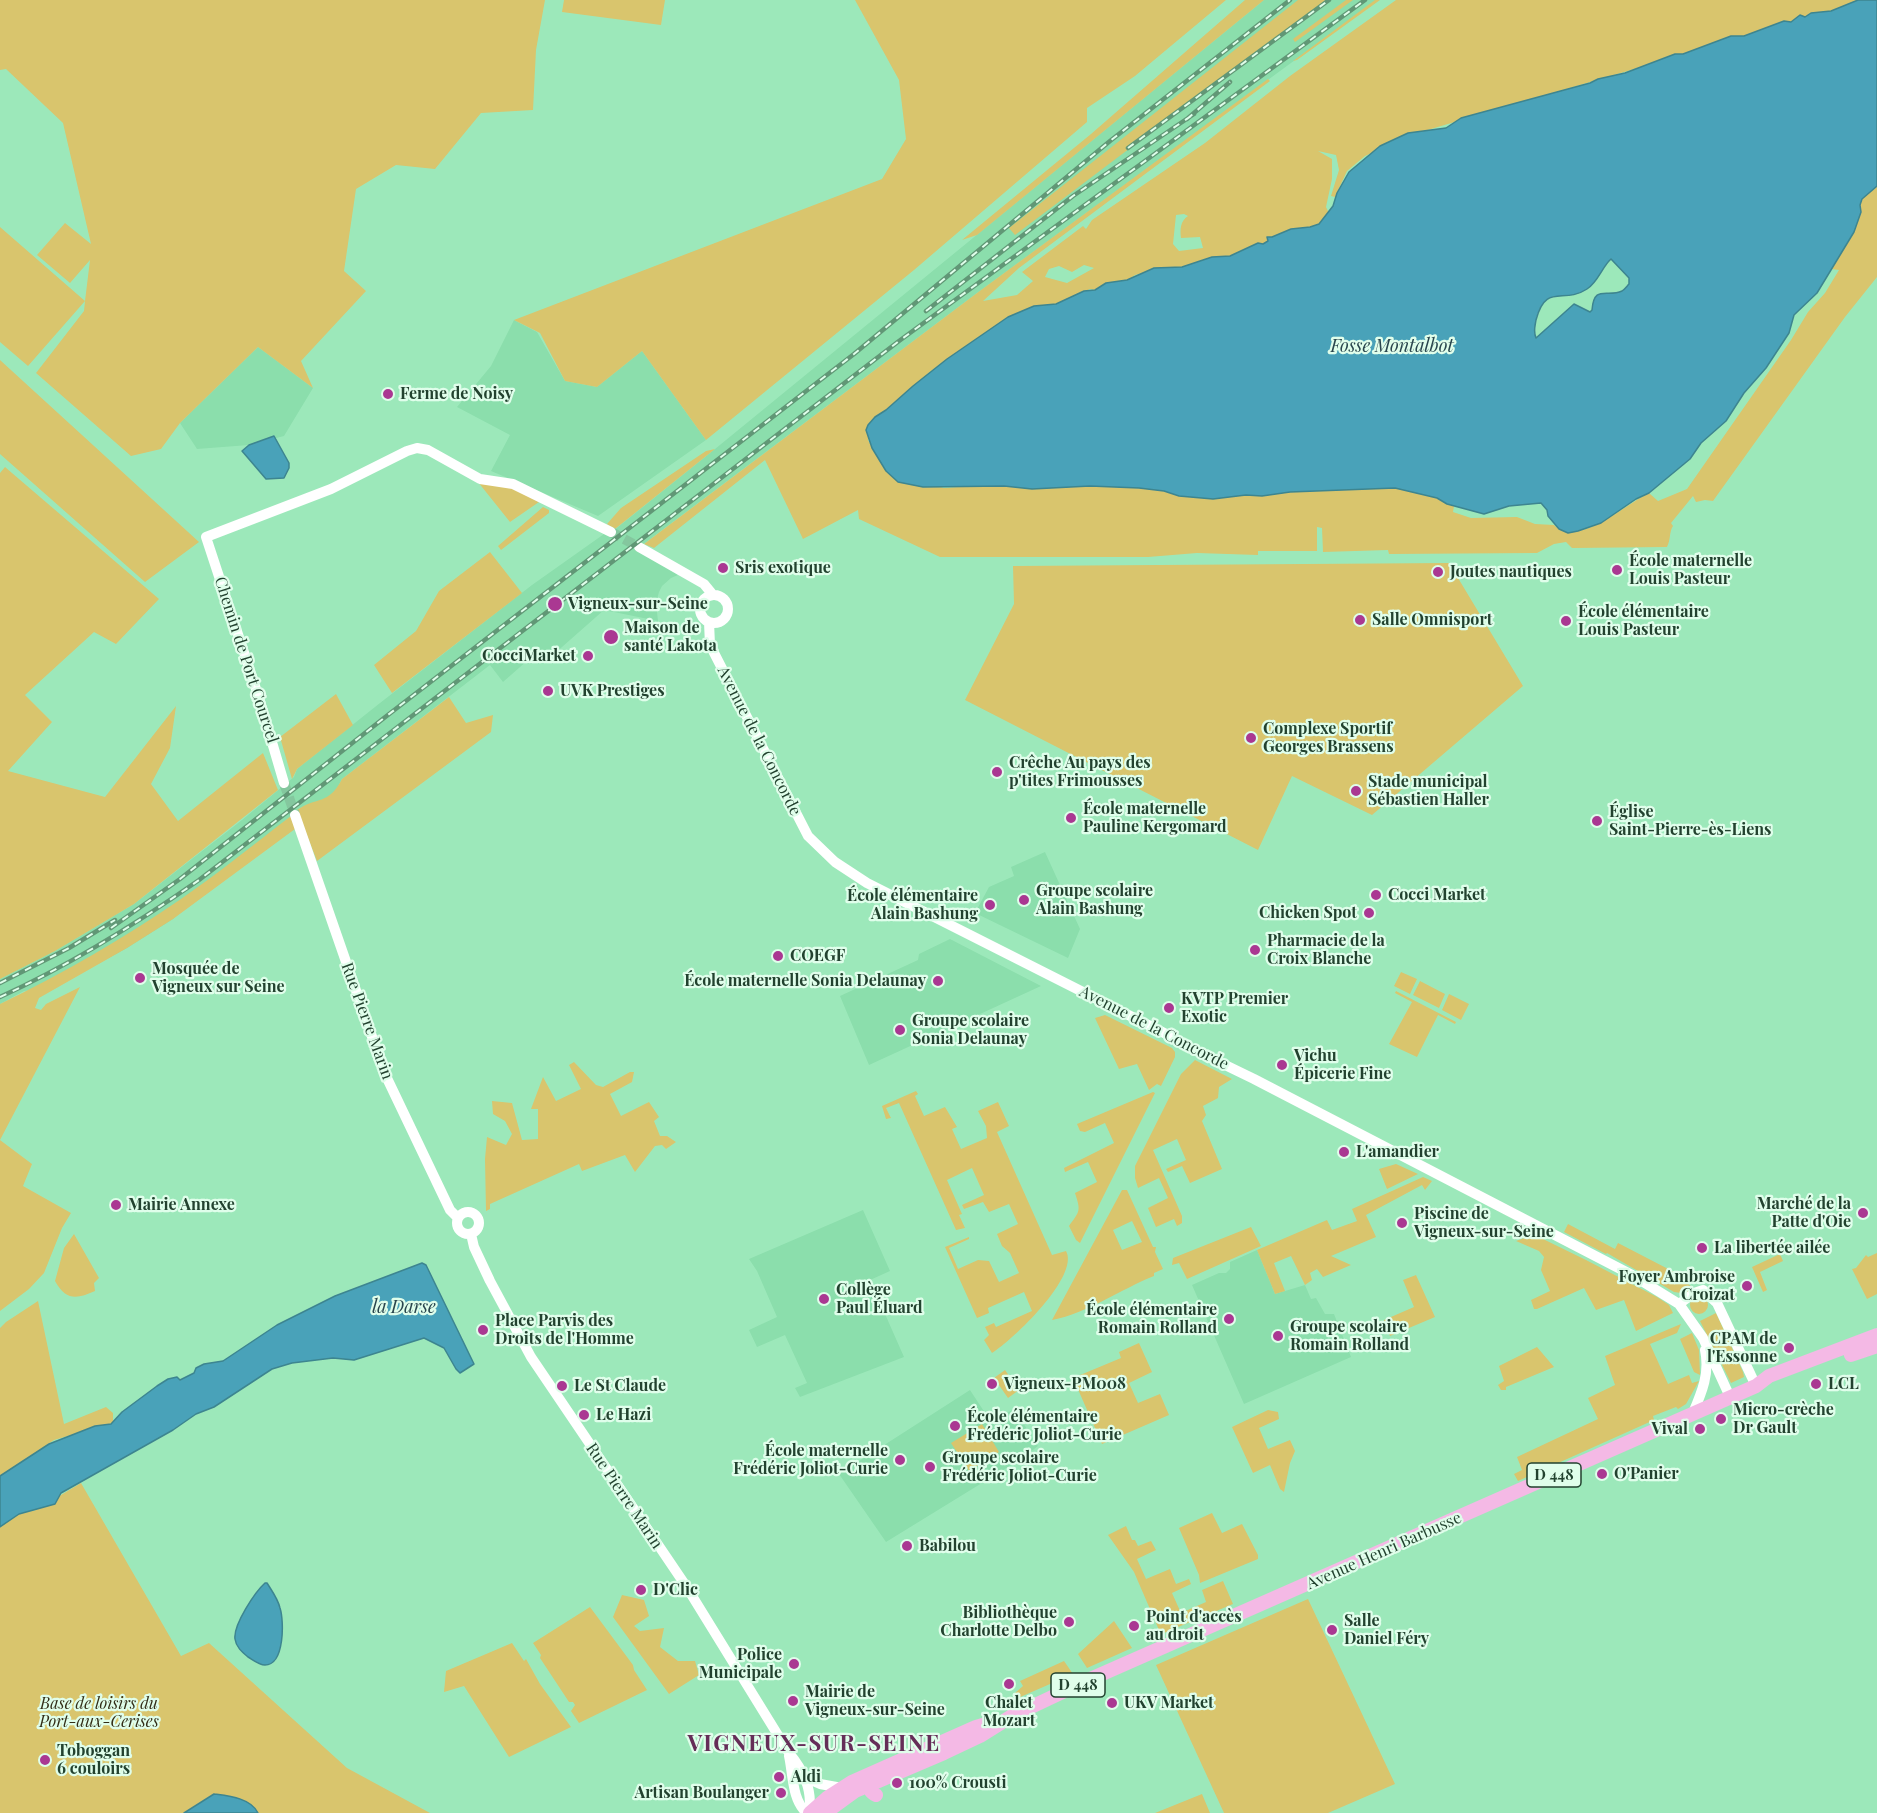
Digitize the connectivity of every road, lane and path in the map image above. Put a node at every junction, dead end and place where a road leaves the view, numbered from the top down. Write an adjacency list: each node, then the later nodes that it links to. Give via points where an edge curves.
1 (611, 532): 5 (street, Chemin de Port Courcel, via 513,484 480,479 428,450 417,448 331,489 206,537)
2 (639, 547): 3 (street, via 704,584)
3 (713, 595): 4 (street, via 700,605 702,616); 4 (street, via 723,598 728,611 721,621)
4 (709, 622): 9 (street, Avenue de la Concorde, via 710,645 779,781 808,836 835,862 867,883 1551,1232)
5 (284, 783)
6 (295, 815): 7 (street, Rue Pierre Marin, via 384,1074 450,1210)
7 (458, 1218): 8 (street, via 460,1232); 8 (street, via 468,1212 477,1217 478,1227)
8 (471, 1234): 17 (street, Rue Pierre Marin, via 490,1281 531,1357 686,1586)
9 (1679, 1304): 11 (street, Avenue de la Concorde); 13 (street, via 1703,1290 1717,1303)
10 (1877, 1335): 13 (main road, Avenue Henri Barbusse / D 448, via 1769,1376)
11 (1703, 1338): 14 (street, Avenue de la Concorde); 15 (street, Avenue de la Concorde, via 1707,1372)
12 (1877, 1346): 13 (main road, Avenue Henri Barbusse / D 448, via 1772,1385)
13 (1756, 1386): 14 (main road, Avenue Henri Barbusse / D 448)
14 (1730, 1397): 15 (main road, Avenue Henri Barbusse / D 448)
15 (1693, 1413): 16 (main road, Avenue Henri Barbusse / D 448)
16 (1012, 1716): 19 (main road, Avenue Henri Barbusse / D 448, via 980,1736); 19 (main road, Avenue Henri Barbusse / D 448, via 940,1743)
17 (789, 1753): 18 (street, Rue Pierre Marin); 21 (street, Rue Pierre Marin, via 796,1797)
18 (806, 1778): 20 (street); 21 (street, Rue Pierre Marin)
19 (872, 1783): 20 (main road, Avenue Henri Barbusse / D 448); 23 (main road, Avenue Henri Barbusse / D 448)
20 (842, 1788): 21 (main road, Avenue Henri Barbusse / D 448); 22 (main road)
21 (809, 1813)
22 (816, 1813)
23 (825, 1813)

